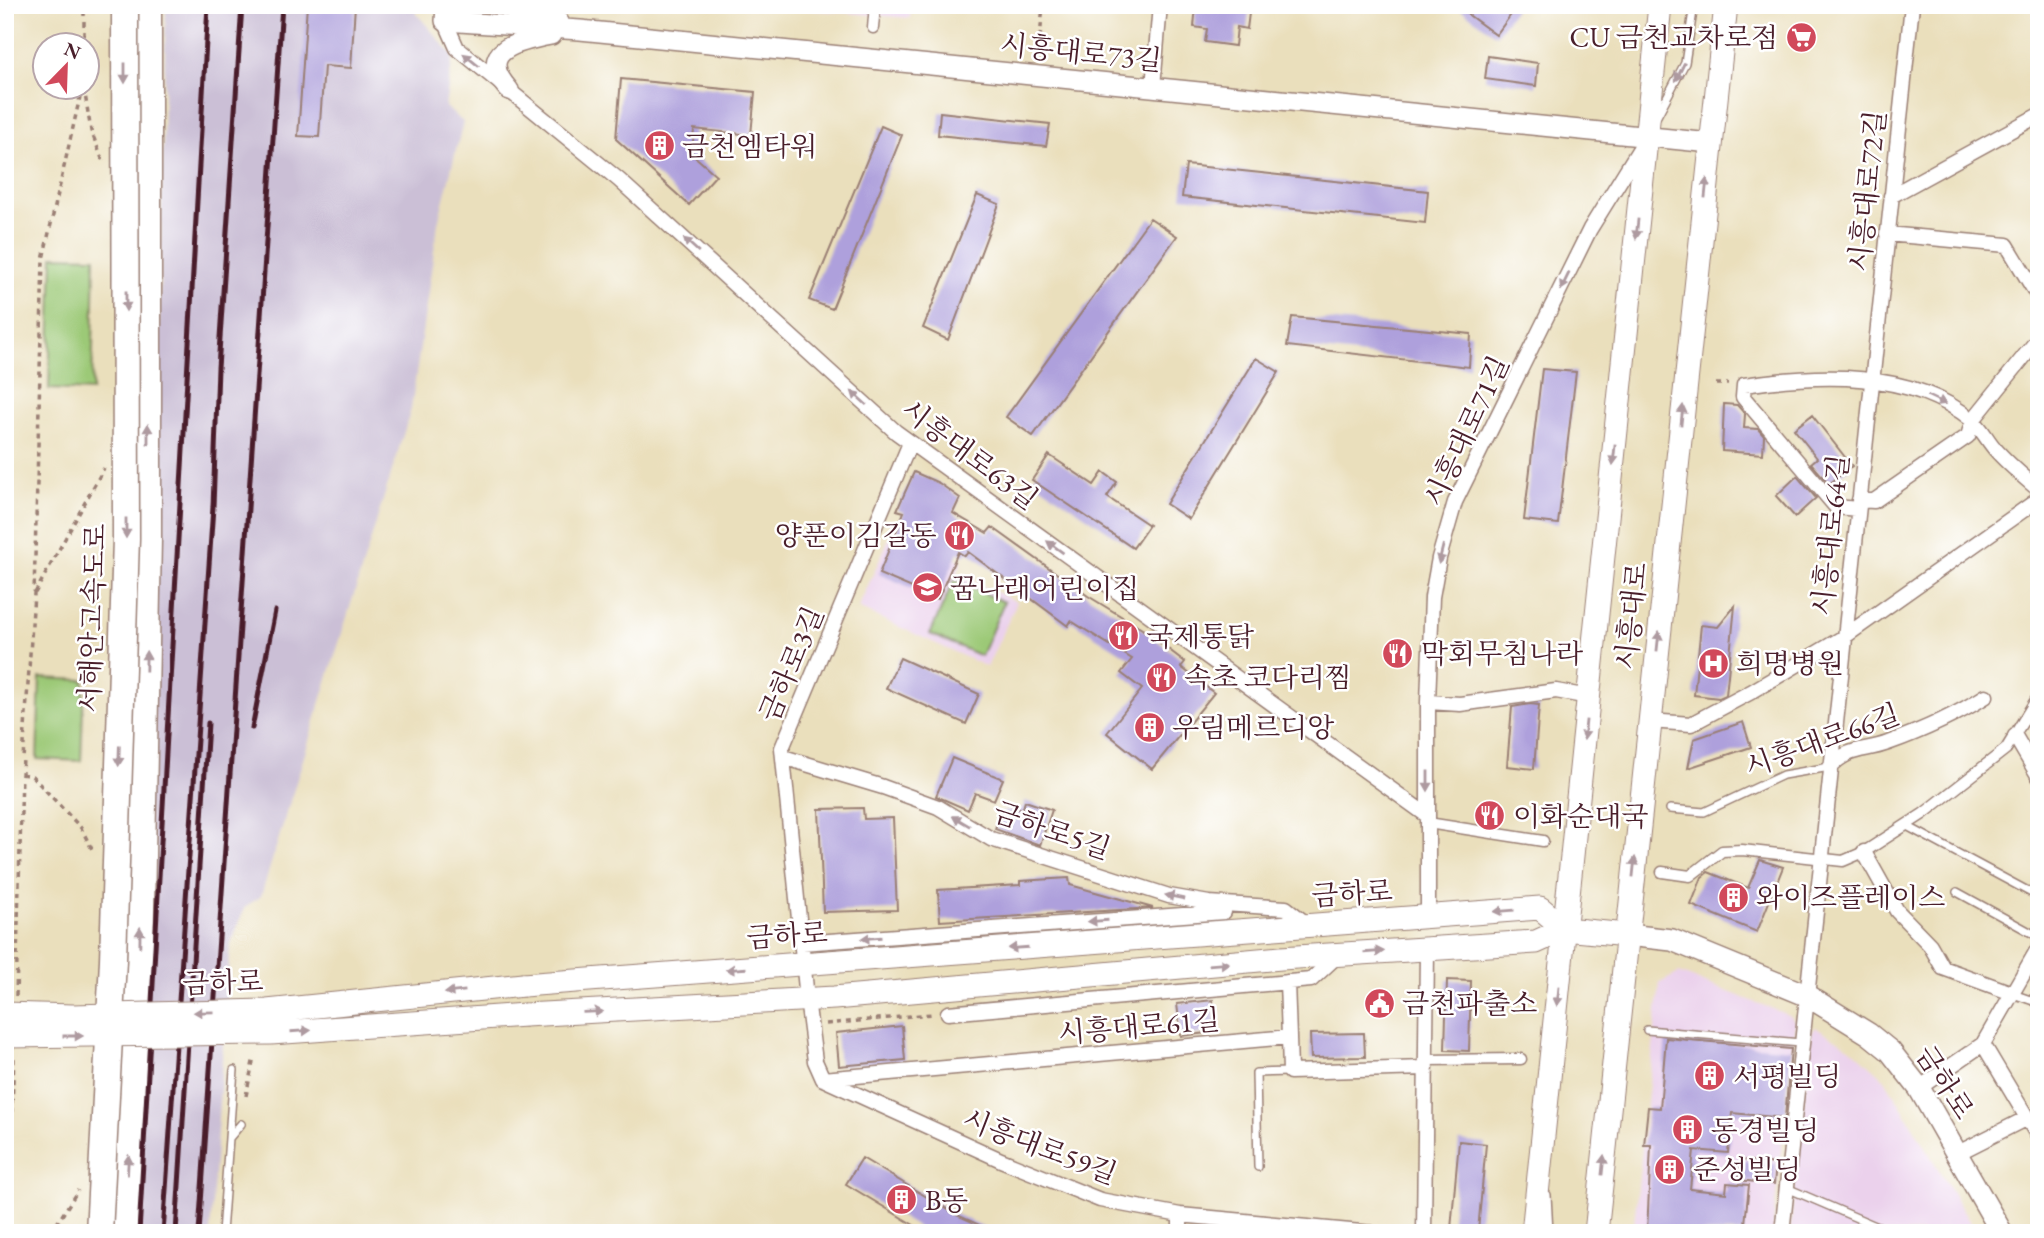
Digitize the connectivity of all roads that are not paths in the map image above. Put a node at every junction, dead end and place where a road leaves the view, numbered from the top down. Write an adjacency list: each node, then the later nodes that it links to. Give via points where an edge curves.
1 (125, 5): 84 (highway, 서해안고속도로, one-way to 84, bridge, via 126,538)
2 (149, 5): 85 (highway, 서해안고속도로, one-way to 2, bridge, via 140,962 148,539)
3 (513, 5): 12 (street)
4 (875, 5): 11 (street)
5 (1160, 5): 13 (street)
6 (1660, 5): 16 (main road, 시흥대로)
7 (1694, 5): 16 (lane, one-way to 16, via 1685,63)
8 (1726, 5): 17 (main road, 시흥대로)
9 (1912, 5): 18 (street, 시흥대로72길)
10 (445, 13): 12 (street, 시흥대로73길); 14 (street, 시흥대로63길, one-way to 10, via 457,48)
11 (873, 28)
12 (580, 30): 13 (street, 시흥대로73길); 14 (street, via 511,44 496,64 499,79)
13 (1153, 87): 16 (street, 시흥대로73길)
14 (509, 90): 24 (street, 시흥대로63길, one-way to 14, via 619,180)
15 (2039, 115): 18 (street)
16 (1647, 137): 17 (street, 시흥대로73길); 30 (main road, 시흥대로, one-way to 30); 32 (street, 시흥대로71길, one-way to 32, via 1590,229 1455,502 1432,597)
17 (1711, 143): 33 (main road, 시흥대로, one-way to 17)
18 (1891, 196): 19 (street, 시흥대로72길)
19 (1887, 234): 20 (street, via 2007,245); 22 (street, 시흥대로72길)
20 (2039, 298)
21 (2039, 338): 23 (street)
22 (1871, 382): 23 (street, one-way to 23, via 1936,398); 27 (street, 시흥대로64길); 27 (street, via 1801,376 1744,385 1743,397 1836,507)
23 (1973, 420): 25 (street, via 1997,451); 27 (street, via 1968,436 1874,501)
24 (911, 443): 35 (street, 금하로3길, via 782,748); 39 (street, 시흥대로63길, one-way to 24)
25 (2039, 490)
26 (2039, 499): 28 (street)
27 (1858, 505): 28 (street, 시흥대로64길)
28 (1844, 637): 33 (street, via 1691,724); 36 (street, 시흥대로64길)
29 (2039, 695): 34 (street)
30 (1589, 696): 32 (street, via 1556,691 1460,704); 50 (main road, 시흥대로, one-way to 50)
31 (1986, 696): 36 (street, 시흥대로66길, via 1951,719 1885,744 1843,753)
32 (1428, 702): 39 (street, 시흥대로71길, one-way to 39)
33 (1649, 721): 51 (main road, 시흥대로, one-way to 33)
34 (2015, 736): 37 (street); 40 (street, via 2006,749)
35 (783, 757): 47 (street, 금하로5길, one-way to 35, via 1169,897 991,839 938,807); 55 (street, 금하로3길)
36 (1830, 767): 38 (lane, 시흥대로66길, via 1783,775 1704,812); 43 (street, 시흥대로64길)
37 (2039, 777)
38 (1670, 809)
39 (1428, 820): 41 (street); 48 (street)
40 (1905, 825): 42 (street); 46 (lane)
41 (1543, 841)
42 (1864, 852): 43 (street, via 1843,861); 58 (street, via 1897,911 1930,945 1943,968)
43 (1820, 860): 44 (street, via 1722,851 1690,876); 59 (street)
44 (1662, 872)
45 (1957, 892): 52 (lane)
46 (2039, 897)
47 (1264, 909): 49 (street, 금하로5길, via 1286,908); 55 (street, one-way to 55)
48 (1427, 917): 49 (main road, 금하로); 50 (main road, 금하로, one-way to 48, via 1540,908)
49 (1310, 926): 55 (main road, 금하로, one-way to 55)
50 (1565, 929): 51 (main road, 금하로); 54 (main road, 금하로, via 1536,942); 77 (main road, 시흥대로, one-way to 77)
51 (1627, 935): 59 (main road, 금하로, via 1672,940); 92 (main road, 시흥대로, one-way to 51)
52 (2039, 937)
53 (2039, 947): 58 (street)
54 (1427, 949): 56 (main road, 금하로, one-way to 54); 70 (street)
55 (803, 954): 60 (street, 금하로3길); 63 (main road, 금하로, one-way to 63, bridge, via 268,1011)
56 (1338, 955): 57 (street, via 1311,980); 60 (main road, 금하로, one-way to 56)
57 (1287, 982): 62 (street); 66 (street)
58 (2012, 993): 61 (lane); 68 (street)
59 (1806, 995): 67 (street); 74 (main road, 금하로, via 1890,1051)
60 (807, 999): 65 (main road, 금하로, one-way to 60, bridge, via 271,1033); 73 (street, via 815,1061)
61 (2039, 1003)
62 (948, 1013)
63 (5, 1014)
64 (1647, 1030): 67 (lane)
65 (5, 1036)
66 (1289, 1037): 72 (street); 73 (street, 시흥대로61길)
67 (1801, 1043): 82 (street)
68 (1983, 1044): 74 (street); 75 (street)
69 (1521, 1059): 70 (street)
70 (1426, 1064): 72 (street); 89 (street)
71 (234, 1070): 78 (lane)
72 (1290, 1072): 81 (lane, via 1256,1073)
73 (823, 1079): 83 (street, 시흥대로59길, via 1100,1200)
74 (1919, 1088): 80 (main road, 금하로)
75 (2027, 1118): 79 (street); 80 (street)
76 (241, 1124): 78 (lane)
77 (1543, 1135): 90 (main road, 시흥대로); 91 (lane)
78 (230, 1137): 86 (lane)
79 (2039, 1138)
80 (1956, 1154): 95 (main road, 금하로)
81 (1258, 1167)
82 (1787, 1188): 93 (street); 94 (lane)
83 (1180, 1215): 87 (street); 88 (street, 시흥대로59길)
84 (99, 1233)
85 (124, 1233)
86 (222, 1233)
87 (1180, 1233)
88 (1372, 1233)
89 (1424, 1233)
90 (1533, 1233)
91 (1549, 1233)
92 (1596, 1233)
93 (1782, 1233)
94 (1892, 1233)
95 (2002, 1233)

